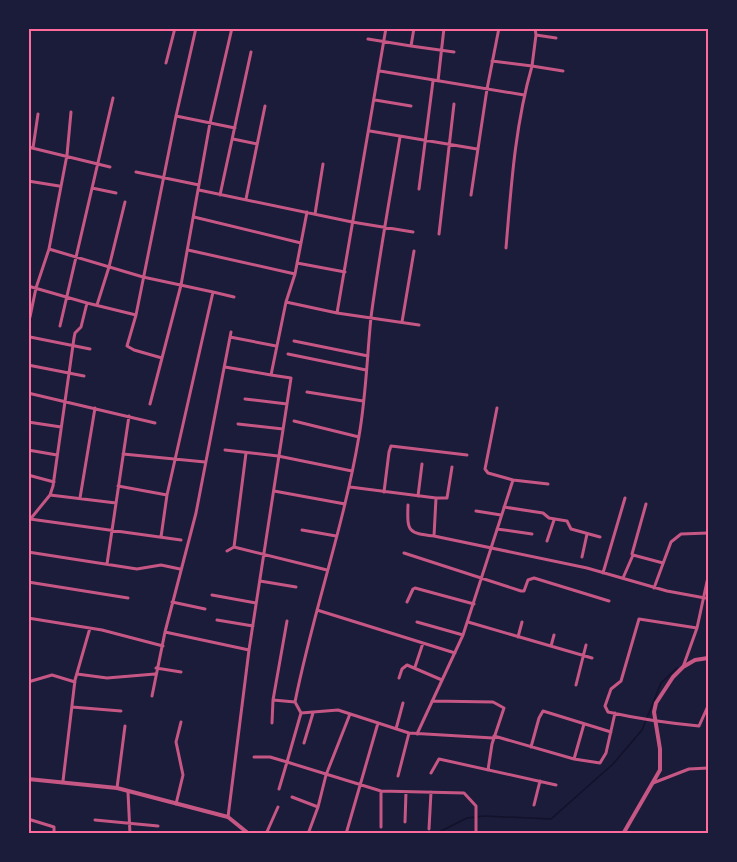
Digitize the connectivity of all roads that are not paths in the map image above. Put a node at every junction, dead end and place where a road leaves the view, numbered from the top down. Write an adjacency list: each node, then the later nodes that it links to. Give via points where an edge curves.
1 (174, 28): 18 (street)
2 (196, 28): 32 (street)
3 (232, 28): 33 (street)
4 (386, 28): 12 (street)
5 (414, 28): 13 (street)
6 (444, 28): 14 (street)
7 (499, 28): 17 (street)
8 (534, 28): 9 (street)
9 (536, 35): 10 (street); 19 (street)
10 (556, 38)
11 (368, 39): 12 (street)
12 (385, 42): 13 (street); 21 (street)
13 (411, 46): 14 (street)
14 (442, 51): 16 (street); 22 (street)
15 (251, 52): 34 (street)
16 (454, 52)
17 (492, 61): 19 (street); 23 (street)
18 (166, 63)
19 (532, 66): 20 (street); 24 (street)
20 (563, 70)
21 (380, 71): 22 (street); 26 (street)
22 (436, 81): 23 (street); 38 (street)
23 (486, 89): 24 (street); 42 (street)
24 (524, 96): 69 (street)
25 (113, 98): 44 (street)
26 (375, 100): 29 (street); 35 (street)
27 (454, 104): 40 (street)
28 (265, 106): 39 (street)
29 (411, 106)
30 (70, 112): 43 (street)
31 (38, 114): 41 (street)
32 (176, 117): 33 (street); 48 (street)
33 (210, 123): 34 (street); 50 (street)
34 (235, 128): 37 (street)
35 (370, 131): 36 (street); 63 (street)
36 (400, 137): 38 (street); 64 (street)
37 (232, 139): 39 (street); 56 (street)
38 (425, 140): 40 (street); 53 (street)
39 (257, 145): 58 (street)
40 (451, 145): 42 (street); 66 (street)
41 (31, 148): 43 (street)
42 (477, 149): 57 (street)
43 (67, 155): 44 (street); 51 (street)
44 (97, 163): 46 (street); 52 (street)
45 (323, 164): 61 (street)
46 (110, 166)
47 (136, 172): 48 (street)
48 (165, 178): 50 (street); 77 (street)
49 (28, 181): 51 (street)
50 (200, 185): 54 (street)
51 (59, 186): 68 (street)
52 (92, 188): 55 (street); 72 (street)
53 (419, 189)
54 (199, 190): 56 (street); 62 (street)
55 (116, 193)
56 (220, 195): 58 (street)
57 (471, 195)
58 (246, 200): 60 (street)
59 (125, 202): 74 (street)
60 (308, 213): 61 (street); 67 (street)
61 (315, 214): 63 (street)
62 (194, 217): 67 (street); 70 (street)
63 (352, 222): 64 (street); 75 (street)
64 (384, 228): 65 (street); 90 (street)
65 (413, 232)
66 (439, 234)
67 (301, 243): 73 (street)
68 (49, 249): 72 (street); 80 (street)
69 (506, 249)
70 (188, 250): 76 (street); 78 (street)
71 (414, 251): 91 (street)
72 (77, 258): 74 (street); 82 (street)
73 (297, 263): 75 (street); 76 (street)
74 (109, 267): 77 (street); 86 (street)
75 (345, 272): 87 (street)
76 (295, 274): 84 (street)
77 (143, 277): 78 (street); 88 (street)
78 (181, 285): 81 (street); 103 (street)
79 (28, 286): 80 (street)
80 (36, 288): 82 (street); 89 (street)
81 (213, 292): 83 (street); 134 (street)
82 (68, 297): 85 (street); 93 (street)
83 (234, 297)
84 (286, 302): 87 (street); 98 (street)
85 (87, 303): 86 (street); 99 (street)
86 (97, 305): 88 (street)
87 (336, 313): 90 (street)
88 (136, 315): 103 (street, via 127,347)
89 (30, 317)
90 (371, 319): 91 (street); 102 (street)
91 (402, 322): 92 (street)
92 (419, 325)
93 (60, 326)
94 (231, 332): 96 (street)
95 (30, 337): 99 (street)
96 (230, 337): 98 (street); 105 (street)
97 (294, 341): 102 (street)
98 (276, 346): 108 (street)
99 (73, 347): 100 (street); 107 (street)
100 (90, 349)
101 (288, 354): 106 (street)
102 (368, 357): 106 (street)
103 (162, 358): 115 (street)
104 (28, 365): 107 (street)
105 (225, 367): 108 (street); 135 (street)
106 (366, 370): 114 (street)
107 (69, 374): 109 (street); 113 (street)
108 (271, 375): 116 (street, via 291,378)
109 (84, 376)
110 (307, 392): 114 (street)
111 (28, 393): 113 (street)
112 (245, 399): 116 (street)
113 (66, 401): 117 (street); 124 (street)
114 (363, 401): 126 (street)
115 (150, 404)
116 (286, 404): 125 (street)
117 (95, 408): 119 (street); 150 (street)
118 (497, 408): 140 (street, via 485,469)
119 (129, 416): 122 (street); 130 (street)
120 (28, 422): 124 (street)
121 (294, 422): 126 (street)
122 (155, 423)
123 (238, 424): 125 (street)
124 (61, 427): 131 (street)
125 (283, 429): 133 (street)
126 (359, 436): 138 (street)
127 (28, 450): 131 (street)
128 (225, 450): 129 (street)
129 (246, 453): 133 (street); 174 (street)
130 (123, 454): 134 (street); 143 (street)
131 (57, 455): 141 (street)
132 (467, 455): 146 (street, via 391,446)
133 (278, 456): 138 (street); 145 (street)
134 (175, 459): 135 (street); 148 (street)
135 (206, 462): 184 (street)
136 (422, 464): 149 (street)
137 (452, 467): 151 (street, via 447,498)
138 (352, 471): 144 (street)
139 (28, 476): 141 (street)
140 (513, 480): 142 (street); 157 (street)
141 (54, 482): 147 (street)
142 (548, 484)
143 (118, 486): 148 (street); 153 (street)
144 (350, 487): 146 (street); 154 (street)
145 (274, 491): 154 (street); 178 (street)
146 (384, 492): 149 (street)
147 (50, 495): 150 (street); 161 (street)
148 (167, 495): 169 (street)
149 (418, 496): 151 (street)
150 (80, 498): 153 (street)
151 (436, 498): 168 (street)
152 (625, 498): 186 (street)
153 (116, 503): 163 (street)
154 (345, 504): 170 (street)
155 (646, 504): 180 (street)
156 (408, 505): 168 (street, via 410,530)
157 (504, 507): 159 (street); 160 (street, via 543,513)
158 (476, 511): 159 (street)
159 (501, 515): 162 (street)
160 (554, 519): 167 (street, via 567,521 571,529); 173 (street)
161 (29, 520): 163 (street)
162 (497, 529): 166 (street); 175 (street)
163 (114, 530): 169 (street); 183 (street)
164 (302, 530): 170 (street)
165 (708, 533): 182 (street, via 681,534 671,542)
166 (532, 534)
167 (587, 534): 171 (street); 181 (street)
168 (434, 536): 175 (street)
169 (161, 537): 172 (street)
170 (336, 537): 185 (street)
171 (600, 537)
172 (181, 540)
173 (547, 541)
174 (234, 547): 176 (street); 178 (street)
175 (492, 547): 186 (street); 189 (street)
176 (227, 551)
177 (28, 552): 183 (street)
178 (264, 553): 185 (street); 190 (street)
179 (404, 553): 189 (street)
180 (631, 556): 182 (street, via 636,554); 188 (street)
181 (582, 557)
182 (663, 563): 193 (street)
183 (107, 564): 184 (street)
184 (181, 569): 200 (street)
185 (327, 570): 205 (street)
186 (603, 573): 188 (street)
187 (708, 577): 198 (street)
188 (623, 578): 193 (street)
189 (482, 580): 194 (street); 203 (street)
190 (260, 581): 192 (street); 202 (street)
191 (28, 582): 196 (street)
192 (296, 587)
193 (654, 588): 198 (street)
194 (524, 591): 197 (street); 199 (street, via 528,580 534,578)
195 (212, 595): 202 (street)
196 (128, 598)
197 (523, 598)
198 (705, 598): 214 (street)
199 (609, 601)
200 (172, 602): 204 (street); 215 (street)
201 (407, 602): 203 (street, via 416,588)
202 (256, 603): 212 (street)
203 (474, 604): 210 (street)
204 (205, 609)
205 (317, 610): 219 (street); 242 (street)
206 (28, 618): 213 (street)
207 (217, 620): 212 (street)
208 (287, 621): 240 (street)
209 (417, 622): 216 (street)
210 (468, 622): 216 (street); 218 (street)
211 (522, 622): 218 (street)
212 (253, 626): 223 (street)
213 (90, 628): 221 (street); 232 (street)
214 (697, 628): 229 (street); 249 (street, via 639,619 621,681 611,689 606,702 607,711)
215 (165, 632): 221 (street); 223 (street)
216 (463, 635): 224 (street)
217 (554, 635): 222 (street)
218 (518, 636): 222 (street)
219 (423, 643): 224 (street); 228 (street)
220 (586, 645): 225 (street)
221 (163, 646): 230 (street)
222 (551, 646): 225 (street)
223 (249, 650): 290 (street)
224 (455, 653): 235 (street)
225 (584, 656): 226 (street); 238 (street)
226 (592, 658)
227 (708, 658): 229 (street)
228 (415, 667): 234 (street, via 405,666); 235 (street)
229 (683, 667): 254 (street, via 656,703)
230 (156, 668): 231 (street); 233 (street)
231 (181, 672)
232 (77, 674): 233 (street, via 107,678); 236 (street)
233 (155, 674): 239 (street)
234 (399, 678)
235 (442, 680): 241 (street)
236 (75, 681): 237 (street, via 52,675); 245 (street)
237 (28, 682)
238 (576, 685)
239 (152, 696)
240 (273, 700): 242 (street); 252 (street)
241 (432, 701): 260 (street); 261 (street, via 493,702 504,708)
242 (295, 702): 248 (street)
243 (403, 703): 257 (street)
244 (708, 706): 254 (street, via 699,726)
245 (72, 707): 246 (street); 273 (street)
246 (121, 711)
247 (314, 712): 248 (street); 250 (street, via 338,710); 262 (street)
248 (301, 713): 266 (street)
249 (615, 713): 254 (street); 258 (street)
250 (350, 714): 253 (street); 270 (street)
251 (181, 722): 286 (street, via 176,742 183,775)
252 (272, 723)
253 (378, 723): 257 (street); 277 (street)
254 (656, 723): 275 (street, via 660,771)
255 (584, 724): 258 (street); 263 (street, via 542,712); 265 (street)
256 (125, 726): 279 (street)
257 (396, 729): 259 (street)
258 (611, 732): 265 (street, via 602,762)
259 (409, 733): 260 (street); 271 (street)
260 (417, 734): 261 (street)
261 (494, 737): 263 (street); 268 (street)
262 (304, 743)
263 (531, 747): 265 (street)
264 (254, 757): 266 (street)
265 (574, 759)
266 (287, 762): 270 (street); 280 (street)
267 (708, 768): 275 (street, via 689,769)
268 (488, 770): 269 (street, via 439,759); 274 (street)
269 (431, 773)
270 (326, 775): 277 (street); 289 (street)
271 (398, 776)
272 (29, 779): 273 (street); 276 (street)
273 (63, 781): 279 (street)
274 (540, 781): 278 (street); 287 (street)
275 (651, 783): 306 (street)
276 (28, 784)
277 (361, 784): 281 (street); 304 (street)
278 (556, 785)
279 (117, 788): 282 (street)
280 (279, 789)
281 (381, 791): 283 (street); 296 (street)
282 (128, 792): 286 (street); 294 (street)
283 (406, 792): 284 (street); 293 (street)
284 (431, 792): 297 (street); 305 (street, via 464,793 476,806)
285 (292, 797): 289 (street)
286 (176, 804): 290 (street)
287 (534, 805)
288 (278, 807): 302 (street)
289 (318, 807): 303 (street)
290 (228, 817): 298 (street)
291 (28, 819): 299 (street, via 54,827)
292 (95, 820): 294 (street)
293 (405, 822)
294 (130, 823): 295 (street); 300 (street)
295 (158, 826)
296 (381, 827)
297 (429, 829)
298 (242, 831): 301 (street)
299 (54, 834)
300 (130, 834)
301 (249, 834)
302 (266, 834)
303 (308, 834)
304 (346, 834)
305 (476, 834)
306 (623, 834)

